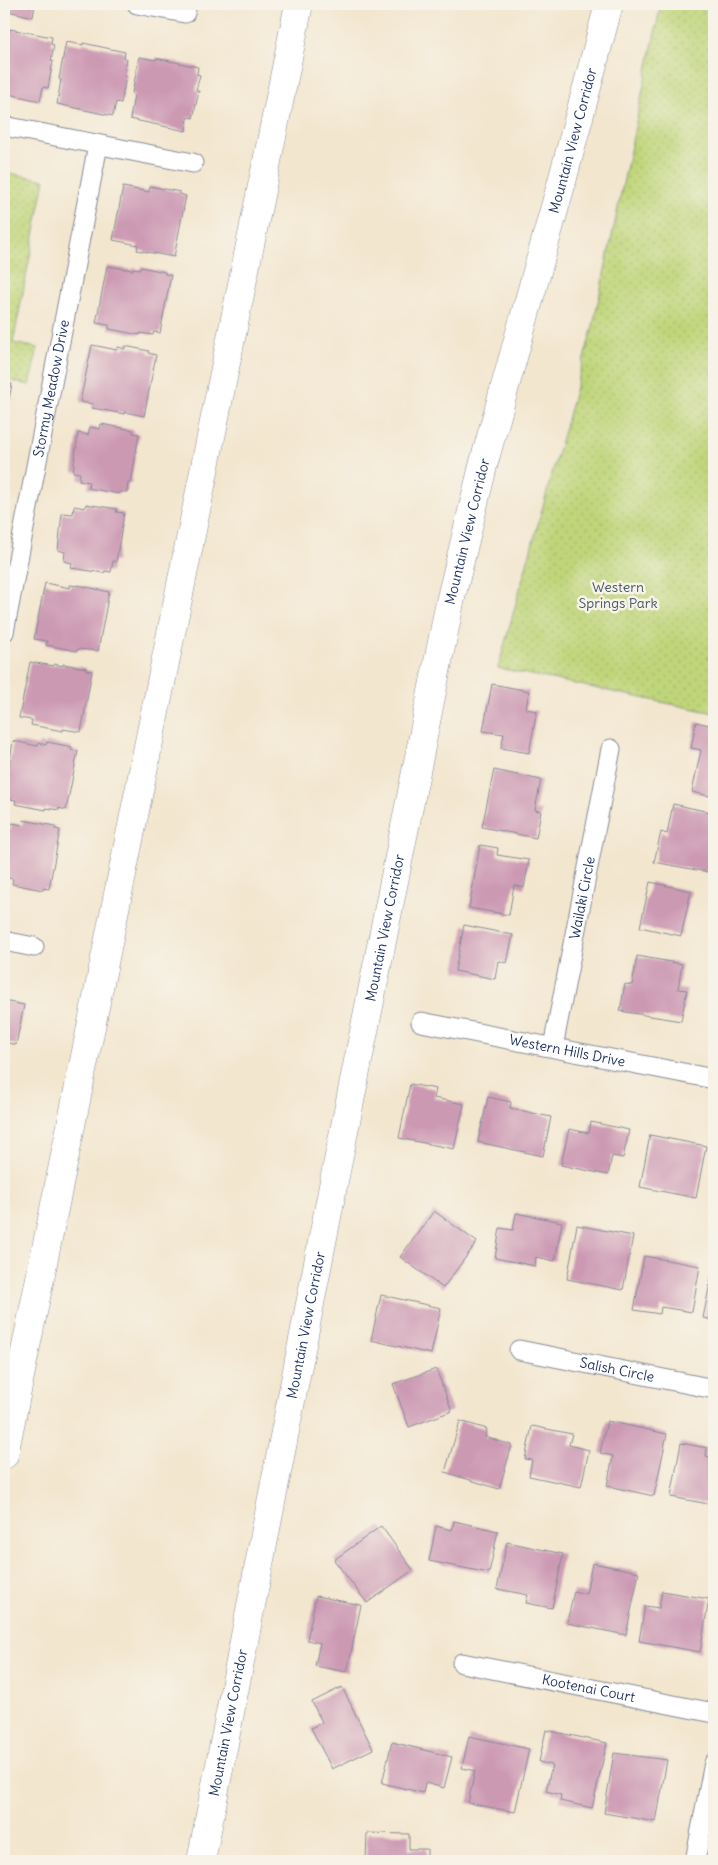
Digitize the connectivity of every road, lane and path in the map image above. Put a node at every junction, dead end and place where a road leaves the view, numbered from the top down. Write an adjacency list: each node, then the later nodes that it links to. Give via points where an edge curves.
1 (137, 4): 2 (street, via 185,13)
2 (187, 4)
3 (299, 4): 18 (highway)
4 (609, 4): 22 (highway, Mountain View Corridor, via 484,462 450,602)
5 (4, 126): 6 (street)
6 (98, 145): 7 (street); 8 (street, Stormy Meadow Drive)
7 (193, 163)
8 (11, 552): 9 (street, Stormy Meadow Drive)
9 (4, 632)
10 (611, 748): 14 (street, Wailaki Circle)
11 (4, 941): 12 (street)
12 (34, 947)
13 (421, 1022): 14 (street, Western Hills Drive)
14 (553, 1047): 15 (street, Western Hills Drive)
15 (714, 1079)
16 (519, 1350): 17 (street, Salish Circle)
17 (714, 1389)
18 (4, 1455)
19 (462, 1663): 20 (street, Kootenai Court)
20 (714, 1713)
21 (714, 1763): 23 (street)
22 (201, 1861)
23 (695, 1861)

